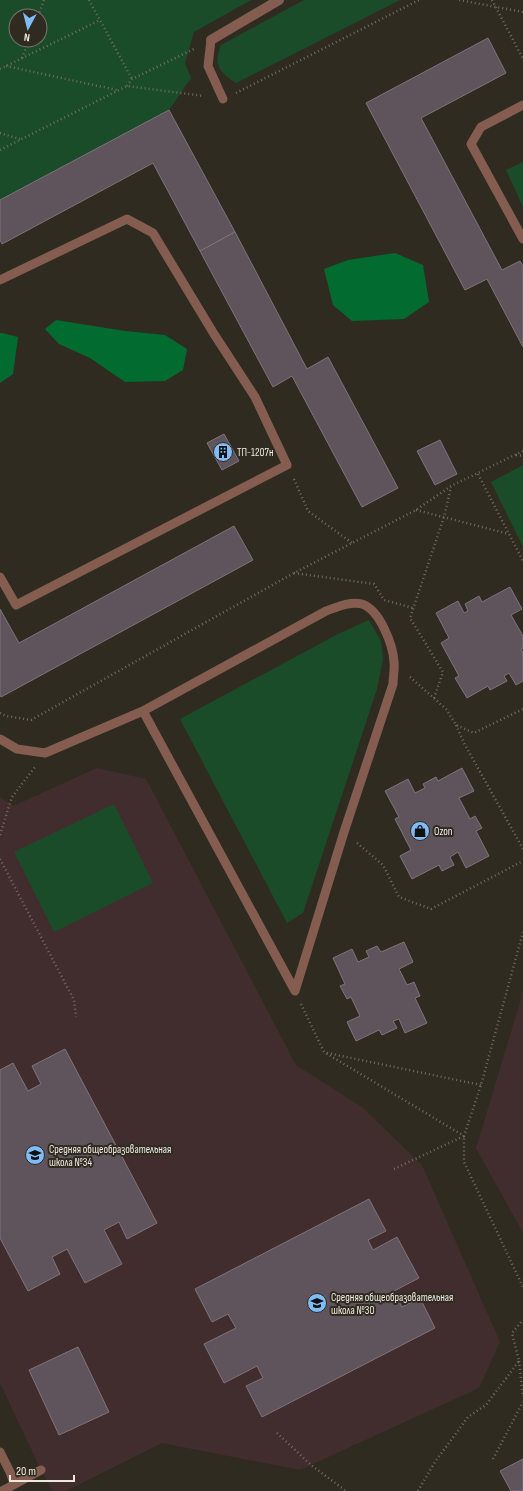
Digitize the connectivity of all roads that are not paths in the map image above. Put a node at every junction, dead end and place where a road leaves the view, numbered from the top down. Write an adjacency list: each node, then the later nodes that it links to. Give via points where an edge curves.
1 (279, 0): 2 (street)
2 (211, 40): 3 (lane, via 208,66)
3 (223, 99)
4 (523, 105): 5 (lane, via 481,127 471,144)
5 (523, 239)
6 (0, 280): 7 (lane, via 127,219 153,233 255,397 288,465 16,605)
7 (0, 577)
8 (143, 711): 8 (lane, via 295,991 393,684 394,663 391,647 376,614 362,604 349,603 326,611); 9 (lane, via 46,753 17,749)
9 (0, 739)
10 (0, 1452): 12 (lane)
11 (41, 1470): 12 (lane)
12 (14, 1483): 13 (lane)
13 (2, 1491)

